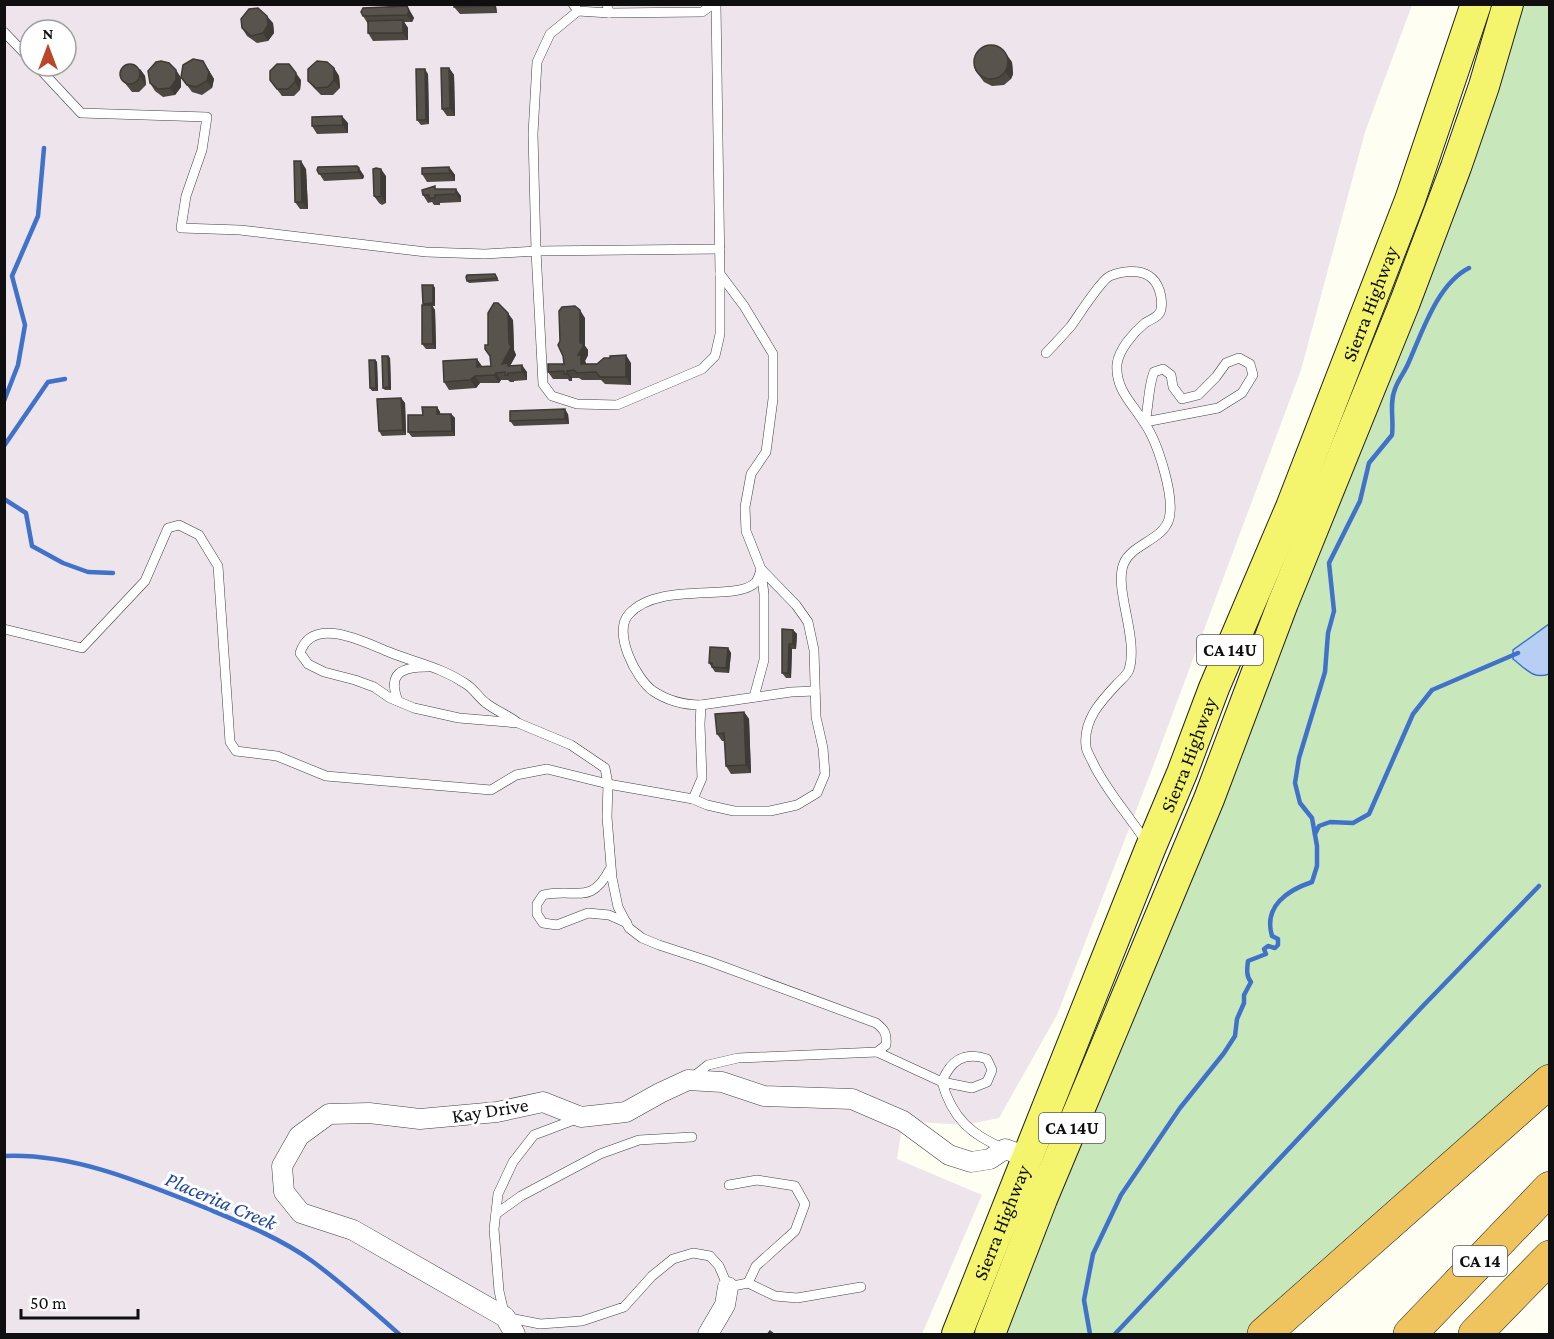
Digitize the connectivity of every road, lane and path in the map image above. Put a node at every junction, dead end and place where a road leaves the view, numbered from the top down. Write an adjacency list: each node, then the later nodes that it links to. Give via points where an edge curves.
1 (714, 4): 5 (lane, via 702,12); 9 (lane)
2 (1476, 4): 24 (main road, Sierra Highway / CA 14U, via 1410,200 1291,507)
3 (1508, 4): 25 (main road, Sierra Highway / CA 14U, via 1484,86 1405,303)
4 (576, 8): 5 (lane); 10 (lane, via 550,34 537,62 533,134)
5 (608, 9)
6 (4, 32): 7 (lane)
7 (18, 47)
8 (48, 78): 10 (lane, via 81,113 207,117 181,228 240,230 426,252)
9 (720, 249): 10 (lane); 11 (lane)
10 (536, 251): 11 (lane, via 543,384 552,396 577,404 617,405 702,369 716,356)
11 (720, 274): 14 (lane, via 773,354 773,399 766,452 751,474 745,507 746,531)
12 (1046, 352): 13 (lane, via 1108,276 1134,270 1149,276 1159,287 1161,309 1127,342 1117,363 1120,384 1129,404)
13 (1144, 422): 13 (lane, via 1218,408 1242,393 1253,375 1250,364 1239,358 1226,363 1198,395 1182,399 1173,387 1171,375 1163,369 1154,372); 24 (lane, via 1158,446 1169,500 1168,520 1159,534 1125,560 1120,574 1132,648 1128,673 1089,718 1086,747 1098,773)
14 (761, 569): 17 (lane, via 808,622 814,650); 18 (lane, via 765,594 764,660); 20 (lane, via 757,581 746,589 669,595 644,603 628,614 623,626 624,644 640,678 652,691 675,701)
15 (4, 629): 22 (lane, via 82,648 145,580 168,528 179,525 199,535 218,566 230,742 236,751 277,756 326,776 491,790 516,775 547,769)
16 (434, 667): 19 (lane, via 401,671 394,679); 19 (lane, via 336,633 314,636 303,643 300,653 308,664 374,687); 21 (lane, via 467,684 486,704)
17 (815, 691): 18 (lane); 23 (lane, via 825,774 817,793 797,805 770,812 734,811)
18 (754, 697): 20 (lane)
19 (398, 701): 21 (lane, via 459,718)
20 (701, 705): 23 (lane, via 702,778)
21 (518, 723): 22 (lane, via 571,745 605,768)
22 (608, 784): 23 (lane); 26 (lane)
23 (693, 799)
24 (1150, 849): 25 (main road); 34 (main road, Sierra Highway / CA 14U)
25 (1182, 864): 48 (main road, Sierra Highway / CA 14U)
26 (610, 869): 27 (lane, via 618,907); 27 (lane, via 596,890 586,894 543,895 537,904 537,914 543,923 557,925 588,913 609,915)
27 (627, 923): 28 (lane, via 642,938 659,945 876,1023 885,1030 887,1038 886,1046)
28 (877, 1052): 29 (lane, via 738,1058 708,1065); 31 (lane)
29 (688, 1080): 32 (street, Kay Drive, via 626,1112); 34 (street, Kay Drive, via 722,1082 764,1096 852,1099 903,1121 950,1155 971,1162)
30 (1550, 1081): 49 (highway)
31 (942, 1082): 31 (lane, via 972,1088 987,1082 992,1070 987,1059 964,1056 946,1072); 34 (lane, via 965,1125 984,1141)
32 (581, 1117): 37 (lane, via 534,1135 513,1162 498,1194); 44 (street, Kay Drive, via 543,1102 497,1112 420,1119 369,1113 329,1114 299,1136 282,1166 284,1192 301,1213 353,1230)
33 (692, 1137): 37 (lane, via 639,1140 600,1154 521,1196)
34 (1016, 1153): 47 (main road, Sierra Highway / CA 14U)
35 (729, 1185): 40 (lane, via 757,1180 795,1186 805,1204 795,1231 756,1266)
36 (1550, 1188): 50 (highway, CA 14)
37 (496, 1214): 44 (lane, via 498,1291)
38 (1550, 1215): 51 (highway)
39 (1550, 1257): 52 (highway)
40 (748, 1283): 42 (lane); 43 (lane, via 775,1296 797,1298)
41 (1550, 1284): 53 (highway)
42 (728, 1287): 44 (lane, via 710,1256 693,1253 673,1259 624,1307 582,1321 540,1324); 46 (street, via 725,1305)
43 (861, 1287)
44 (505, 1317): 45 (street)
45 (515, 1335)
46 (708, 1335)
47 (957, 1335)
48 (990, 1335)
49 (1264, 1335)
50 (1410, 1335)
51 (1436, 1335)
52 (1475, 1335)
53 (1501, 1335)

